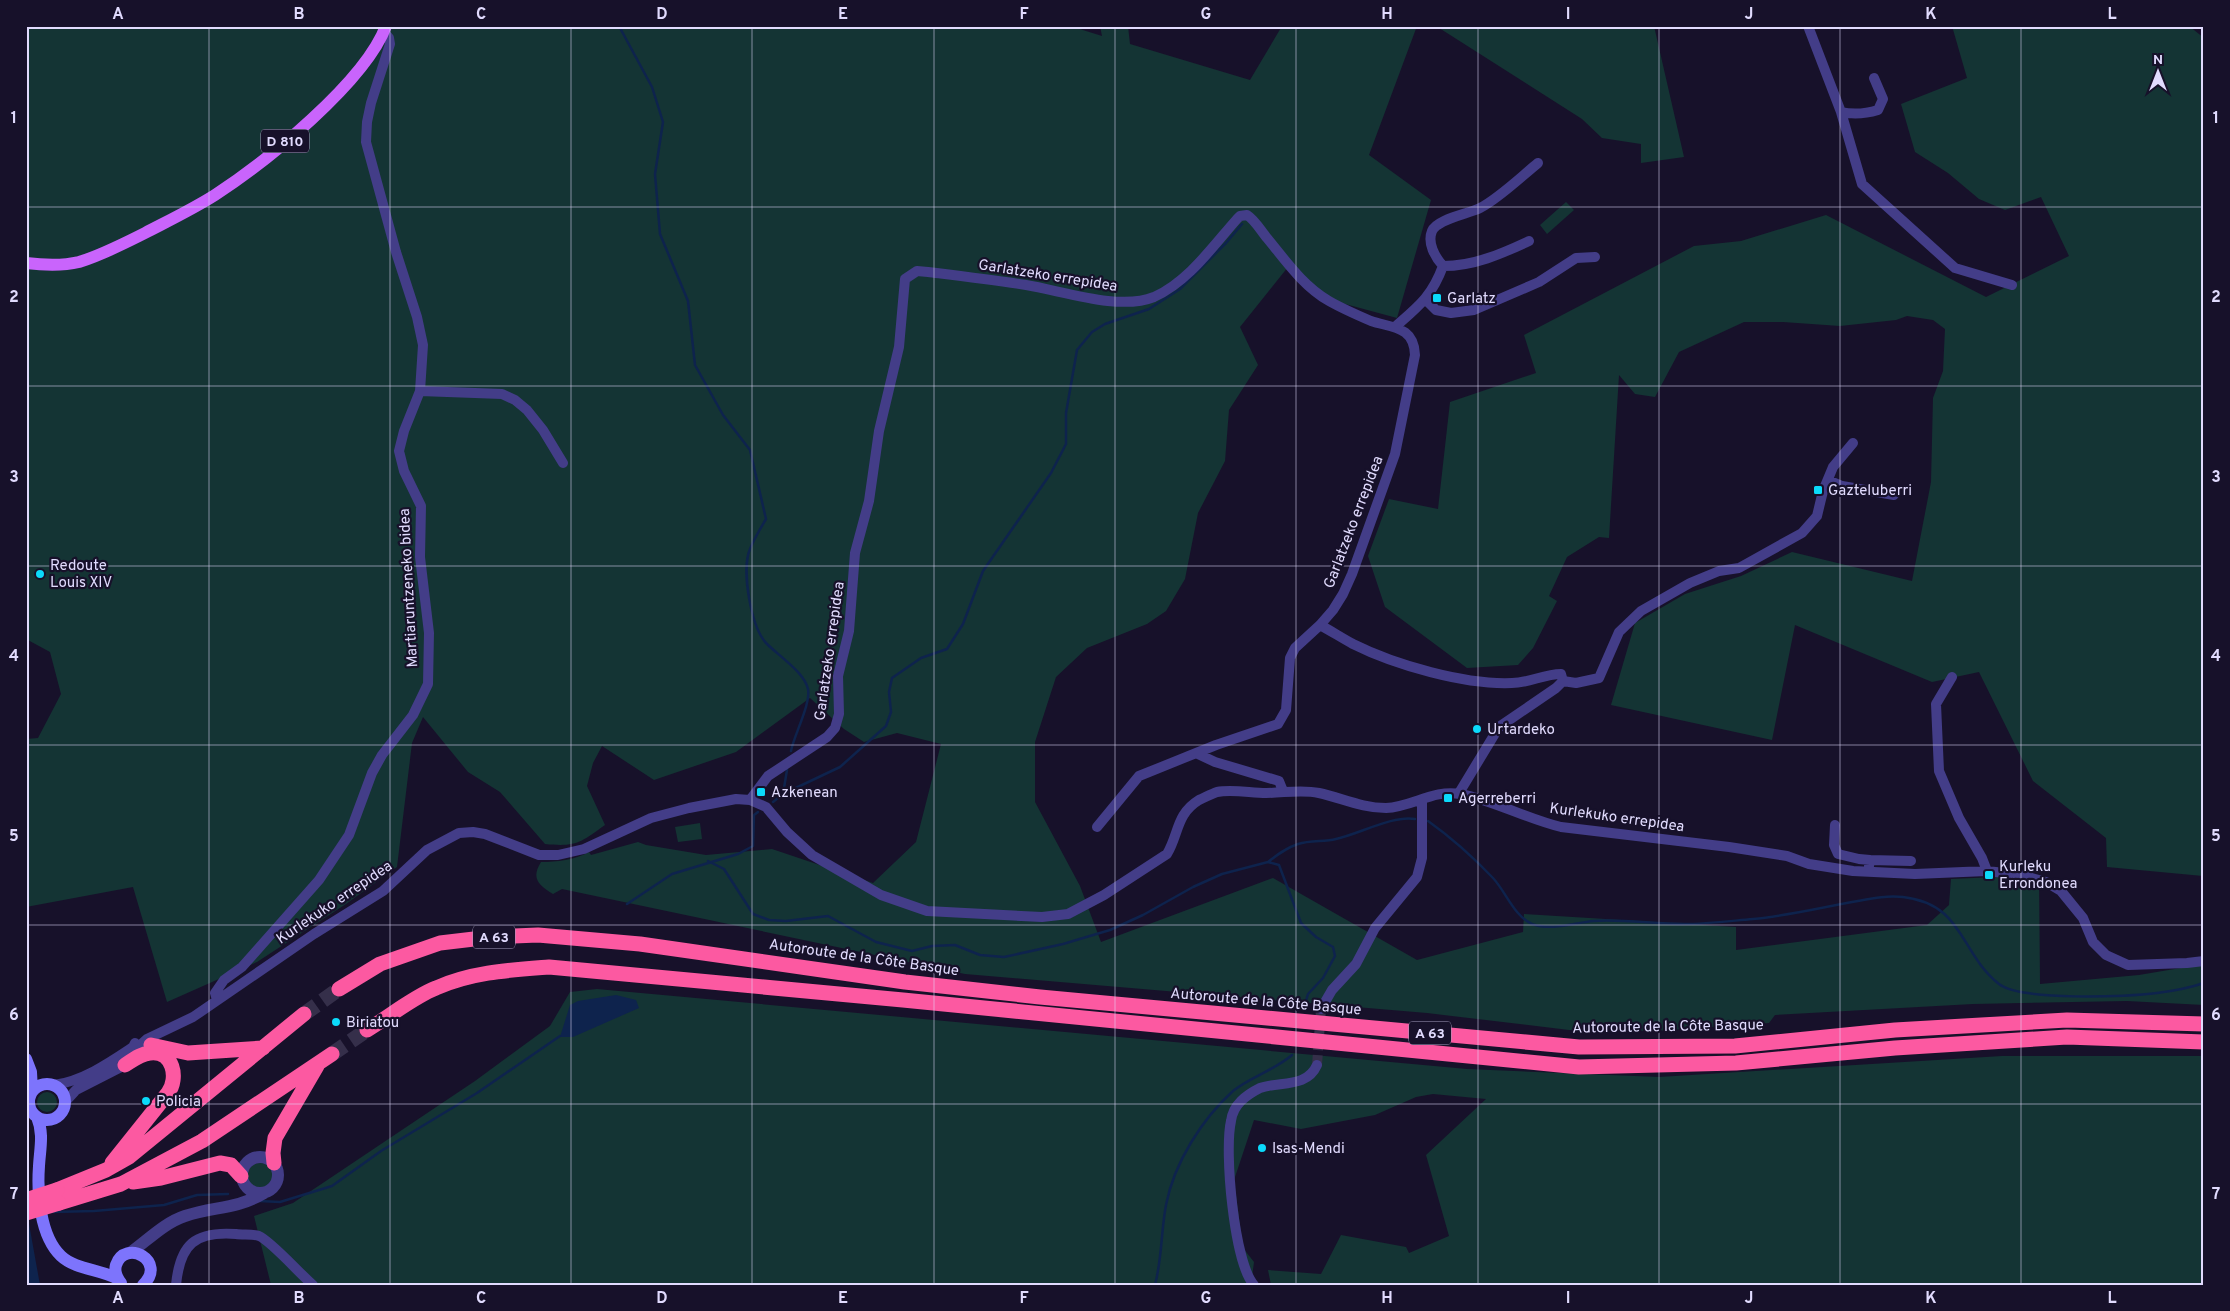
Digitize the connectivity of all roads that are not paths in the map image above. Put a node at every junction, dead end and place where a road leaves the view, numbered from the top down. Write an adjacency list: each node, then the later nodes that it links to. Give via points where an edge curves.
1 (1808, 26): 4 (street)
2 (385, 29): 8 (main road, D 810, via 328,92 270,145 210,192 162,224 107,252 78,262); 13 (street, Martiaruntzeneko bidea, via 390,44 371,102 366,142 417,317 423,345)
3 (1874, 78): 4 (street, via 1882,99 1878,110 1868,114)
4 (1841, 112): 10 (street, via 1862,184 1955,268)
5 (1538, 163): 9 (street, via 1481,207 1437,224 1432,232 1432,242 1434,255)
6 (1529, 241): 9 (street, via 1493,258)
7 (1595, 257): 11 (street, via 1576,258 1539,282 1474,310 1451,313 1436,310)
8 (26, 263)
9 (1442, 266): 11 (street)
10 (2012, 285)
11 (1426, 300): 12 (street)
12 (1396, 326): 18 (street, Garlatzeko errepidea, via 1408,335 1415,346 1415,355 1395,454 1352,574 1343,594); 24 (street, Garlatzeko errepidea, via 1366,318 1318,294 1293,270 1250,216 1244,214 1186,275 1163,292 1138,302 1111,302 928,272 910,274 905,279 899,347 856,553 849,631 838,676 835,728 827,737 768,776)
13 (420, 391): 15 (street, via 502,394 515,400 543,430); 34 (street, Martiaruntzeneko bidea, via 399,452 404,471 421,506 420,557 429,633 428,684 413,715 382,755 349,835 319,880 242,967 224,980 215,993)
14 (1853, 443): 16 (street, via 1833,467)
15 (563, 462)
16 (1828, 480): 17 (street, via 1842,486); 20 (street, via 1817,516 1802,533 1768,554 1739,568 1719,571 1690,583 1641,611 1619,632 1599,678 1576,683)
17 (1894, 495)
18 (1320, 625): 20 (street, via 1354,644 1409,666 1476,682 1512,683 1551,674 1561,674); 21 (street, Garlatzeko errepidea, via 1295,648 1290,658 1286,710 1278,724)
19 (1952, 677): 30 (street, via 1936,704 1939,771)
20 (1563, 681): 23 (street, via 1499,726)
21 (1198, 754): 22 (street, via 1279,781); 27 (street, Garlatzeko errepidea, via 1139,776)
22 (1283, 791): 24 (street, Kurlekuko errepidea, via 1216,792 1199,800 1186,811 1177,826 1167,854 1068,914 1042,917 927,911 881,895 812,855 766,807); 25 (street, Kurlekuko errepidea, via 1320,793 1370,807 1398,807)
23 (1459, 793): 25 (street, Kurlekuko errepidea, via 1444,793); 31 (street, Kurlekuko errepidea, via 1561,827 1729,847 1787,856 1809,864)
24 (750, 800): 34 (street, Kurlekuko errepidea, via 736,799 651,818 584,848 558,855 539,855 485,834 459,833 427,850 383,891)
25 (1422, 800): 35 (street, via 1422,858 1417,877 1375,928 1356,964 1332,990)
26 (1835, 825): 28 (street, via 1834,845 1838,854)
27 (1097, 827)
28 (1870, 860): 29 (street); 31 (street)
29 (1911, 861)
30 (1987, 871): 31 (street, Kurlekuko errepidea); 32 (street, Kurlekuko errepidea, via 2022,874 2061,891 2083,918 2094,942 2106,955 2128,965)
31 (1869, 872)
32 (2204, 961)
33 (339, 989): 37 (highway, Autoroute de la Côte Basque / A 63, via 380,964 440,943 538,934 640,944 905,982 1579,1047 1735,1046 1895,1030 2067,1020)
34 (217, 1000): 40 (street, Kurlekuko errepidea, via 193,1017 164,1029)
35 (1321, 1009)
36 (304, 1014): 41 (highway)
37 (2204, 1024)
38 (367, 1030): 39 (highway, A 63, via 434,988 467,977 549,967 1578,1067 1736,1063 1895,1048 2067,1037)
39 (2204, 1042)
40 (137, 1046): 41 (highway, via 157,1045 188,1053); 45 (street); 47 (street, Kurlekuko errepidea, via 71,1081)
41 (263, 1048): 54 (highway, via 129,1157)
42 (332, 1054): 44 (highway)
43 (28, 1062): 47 (main road); 48 (main road)
44 (318, 1064): 53 (highway, via 275,1138); 56 (highway, via 202,1141)
45 (125, 1065): 49 (street, via 76,1090); 54 (highway, via 139,1055 156,1052 171,1064 173,1083)
46 (1317, 1065): 71 (street, via 1310,1076 1300,1081 1260,1088 1250,1094 1234,1111 1230,1122 1231,1180 1238,1241 1245,1270)
47 (51, 1084): 48 (main road); 49 (main road, via 62,1092)
48 (32, 1091): 50 (main road, via 28,1105)
49 (65, 1102): 51 (main road, via 63,1111)
50 (36, 1117): 51 (main road); 52 (main road)
51 (56, 1118): 52 (main road)
52 (42, 1139): 66 (main road, via 38,1180 46,1230 61,1256 72,1264)
53 (274, 1163): 55 (street, via 264,1157 253,1158 244,1166); 57 (street, via 278,1171 277,1182 272,1190)
54 (106, 1170): 58 (highway)
55 (242, 1179): 56 (highway, via 231,1165 220,1162 161,1178); 57 (street, via 253,1193); 60 (street, via 238,1197)
56 (121, 1184): 58 (highway)
57 (264, 1193): 60 (street, via 245,1203)
58 (58, 1197): 59 (highway, bridge); 61 (highway, bridge)
59 (26, 1200)
60 (224, 1208): 62 (street, via 185,1216)
61 (26, 1213)
62 (151, 1236): 63 (street); 64 (street)
63 (130, 1253): 64 (main road, via 138,1253); 65 (main road)
64 (147, 1260): 68 (main road, via 150,1267)
65 (117, 1262): 66 (main road); 67 (main road, via 116,1273)
66 (88, 1268): 67 (main road)
67 (120, 1282)
68 (148, 1282)
69 (176, 1285): 70 (street, via 180,1258 190,1245 215,1233 258,1236)
70 (313, 1285)
71 (1254, 1285)

